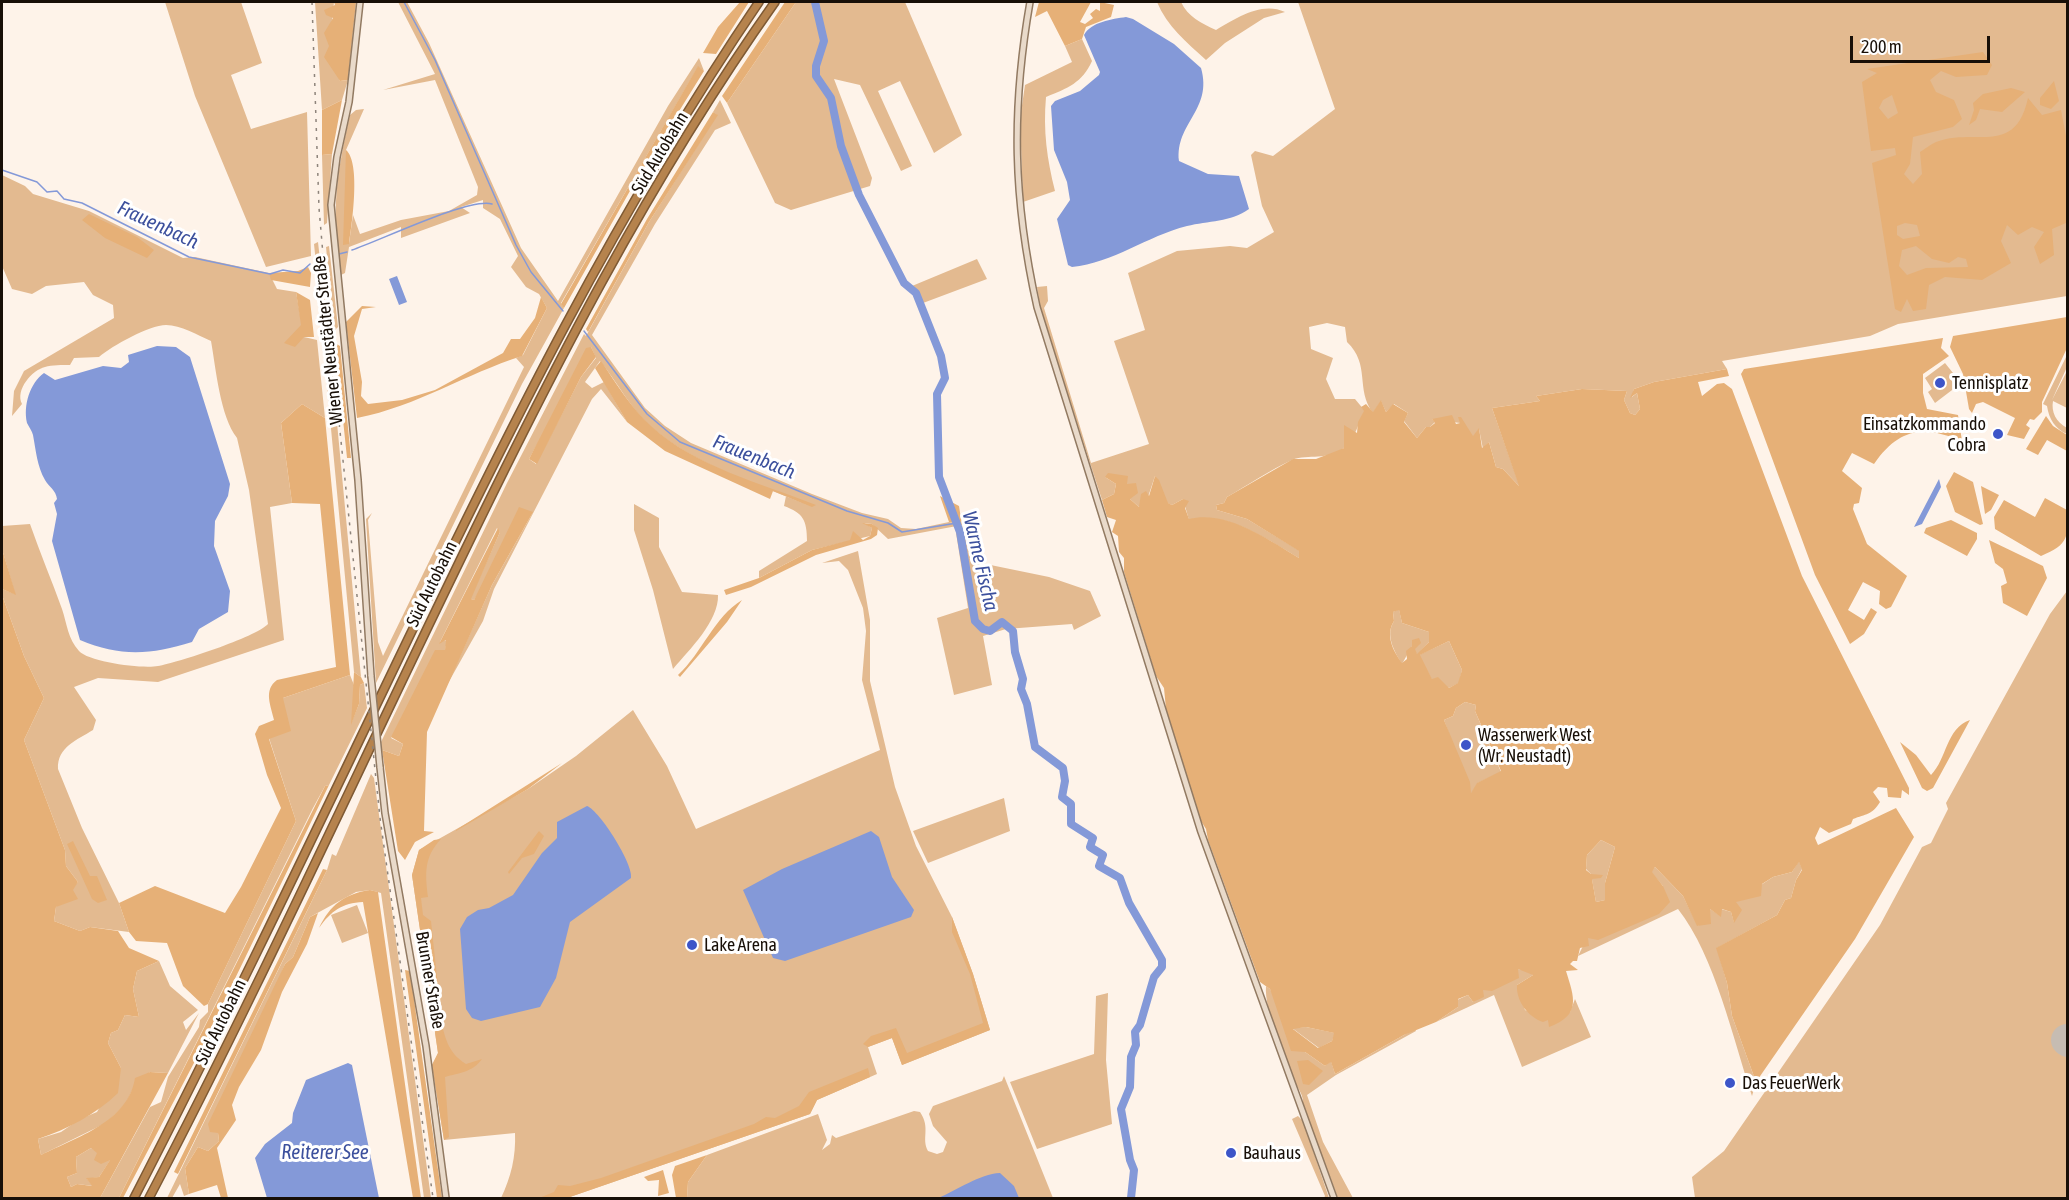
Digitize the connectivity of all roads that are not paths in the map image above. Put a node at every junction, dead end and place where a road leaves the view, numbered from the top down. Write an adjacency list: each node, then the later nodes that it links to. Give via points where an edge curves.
1 (360, 2): 5 (main road, Wiener Neustädter Straße, bridge, via 356,56 331,206 358,480)
2 (759, 2): 6 (highway, Süd Autobahn, via 605,249 522,405)
3 (775, 2): 7 (highway, Süd Autobahn, via 616,255 532,414)
4 (1030, 2): 9 (main road, via 1020,54 1015,134 1020,218 1037,307 1201,832)
5 (380, 767): 8 (main road, Brunner Straße, via 426,1046)
6 (134, 1198)
7 (149, 1198)
8 (446, 1198)
9 (1334, 1198)

